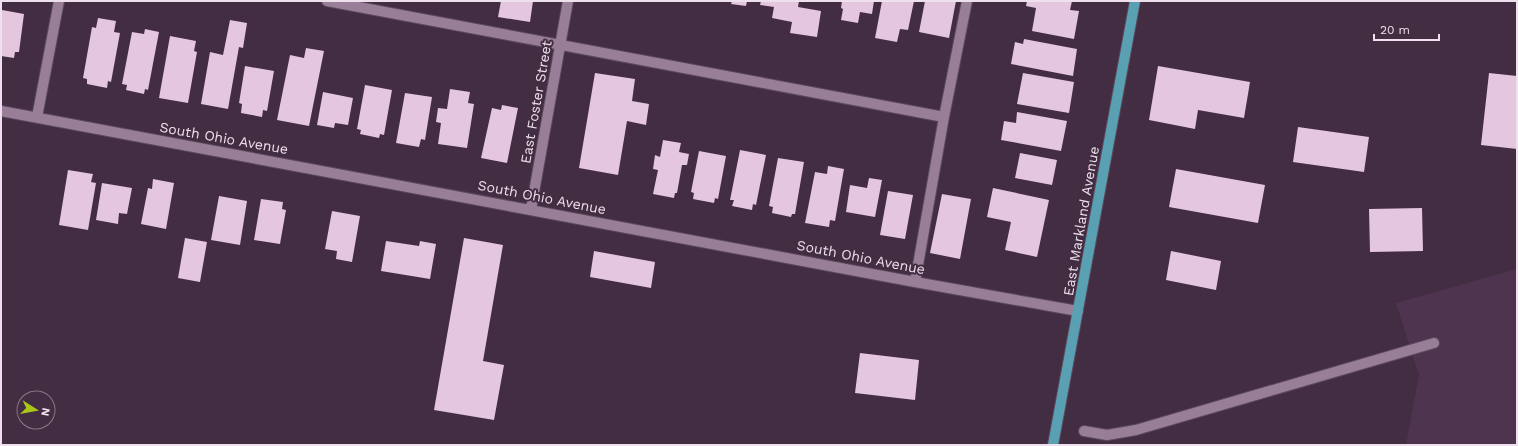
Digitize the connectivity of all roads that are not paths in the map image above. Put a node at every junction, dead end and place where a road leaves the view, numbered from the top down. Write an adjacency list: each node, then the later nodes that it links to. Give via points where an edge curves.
1 (59, 1): 9 (street)
2 (327, 1): 6 (street)
3 (568, 1): 6 (street, East Foster Street)
4 (967, 1): 8 (street)
5 (1135, 1): 12 (main road, East Markland Avenue)
6 (560, 45): 8 (street); 10 (street, East Foster Street)
7 (1, 111): 9 (street, South Ohio Avenue)
8 (944, 117): 11 (street)
9 (37, 118): 10 (street, South Ohio Avenue)
10 (531, 209): 11 (street, South Ohio Avenue)
11 (915, 282): 12 (street, South Ohio Avenue)
12 (1078, 311): 15 (main road, East Markland Avenue)
13 (1434, 343): 14 (street, via 1136,430 1107,435)
14 (1084, 431)
15 (1053, 445)

